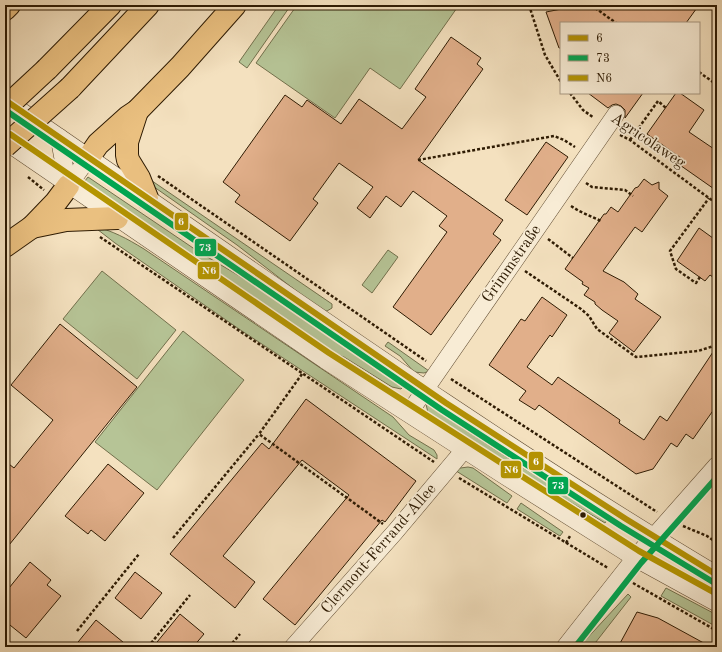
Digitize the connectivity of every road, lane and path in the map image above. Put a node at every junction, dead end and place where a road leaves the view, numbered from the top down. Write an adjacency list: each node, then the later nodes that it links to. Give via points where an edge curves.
1 (9, 5): 7 (highway)
2 (110, 5): 14 (highway, bridge)
3 (148, 5): 21 (highway, bridge, via 70,88)
4 (235, 5): 16 (highway)
5 (529, 5): 10 (path, via 545,55)
6 (591, 5): 8 (path)
7 (5, 9)
8 (615, 22)
9 (700, 73): 11 (path)
10 (560, 80)
11 (717, 85)
12 (571, 94): 17 (path, Agricolaweg, via 583,110)
13 (5, 100): 18 (street)
14 (5, 108)
15 (666, 108): 19 (path, via 658,102)
16 (137, 111): 23 (highway, via 98,144); 30 (highway, via 127,142 127,155)
17 (611, 121): 19 (path, Agricolaweg); 22 (street, Grimmstraße)
18 (59, 137): 23 (street); 28 (street)
19 (630, 140): 32 (path, Agricolaweg)
20 (5, 141): 28 (street)
21 (5, 146)
22 (587, 156): 24 (path, via 554,136); 27 (street, Grimmstraße)
23 (89, 157): 28 (street); 30 (street)
24 (418, 160)
25 (22, 173): 28 (path, via 46,191)
26 (154, 174): 44 (path)
27 (574, 176): 29 (path, via 592,187 625,190); 31 (street, Grimmstraße)
28 (62, 194): 34 (street); 37 (highway)
29 (633, 196)
30 (147, 198): 46 (street)
31 (558, 198): 36 (path); 38 (street, Grimmstraße)
32 (709, 198): 33 (path, Agricolaweg); 42 (path, via 670,250 676,269 696,283)
33 (717, 204)
34 (117, 218): 35 (highway); 47 (street, via 325,360)
35 (77, 219): 37 (highway); 45 (path, via 108,244)
36 (601, 221)
37 (32, 227): 39 (highway)
38 (536, 230): 40 (path); 41 (street, Grimmstraße)
39 (5, 246)
40 (574, 258)
41 (513, 262): 43 (path, via 581,309 597,329 636,357 698,351); 44 (street, Grimmstraße)
42 (700, 277)
43 (717, 345)
44 (438, 370): 46 (street, Grimmstraße); 52 (path)
45 (302, 374): 48 (path); 51 (path)
46 (425, 390): 47 (street, Grimmstraße); 55 (street)
47 (409, 413): 49 (street)
48 (259, 434): 53 (path); 56 (path)
49 (464, 450): 51 (street, Clermont-Ferrand-Allee); 60 (street)
50 (717, 465): 52 (street)
51 (447, 471): 53 (street, Clermont-Ferrand-Allee); 57 (path)
52 (668, 520): 55 (street); 58 (path, via 708,536)
53 (395, 532): 70 (street, Clermont-Ferrand-Allee)
54 (570, 536): 57 (path)
55 (653, 537): 60 (street); 61 (street)
56 (173, 538)
57 (566, 543): 62 (path)
58 (717, 543)
59 (138, 554): 65 (path)
60 (635, 558): 62 (street); 64 (street)
61 (717, 575)
62 (621, 576): 66 (path); 71 (street)
63 (190, 595): 68 (path)
64 (717, 603)
65 (77, 631)
66 (717, 631)
67 (240, 634): 69 (path)
68 (148, 647)
69 (229, 647)
70 (293, 647)
71 (565, 647)

